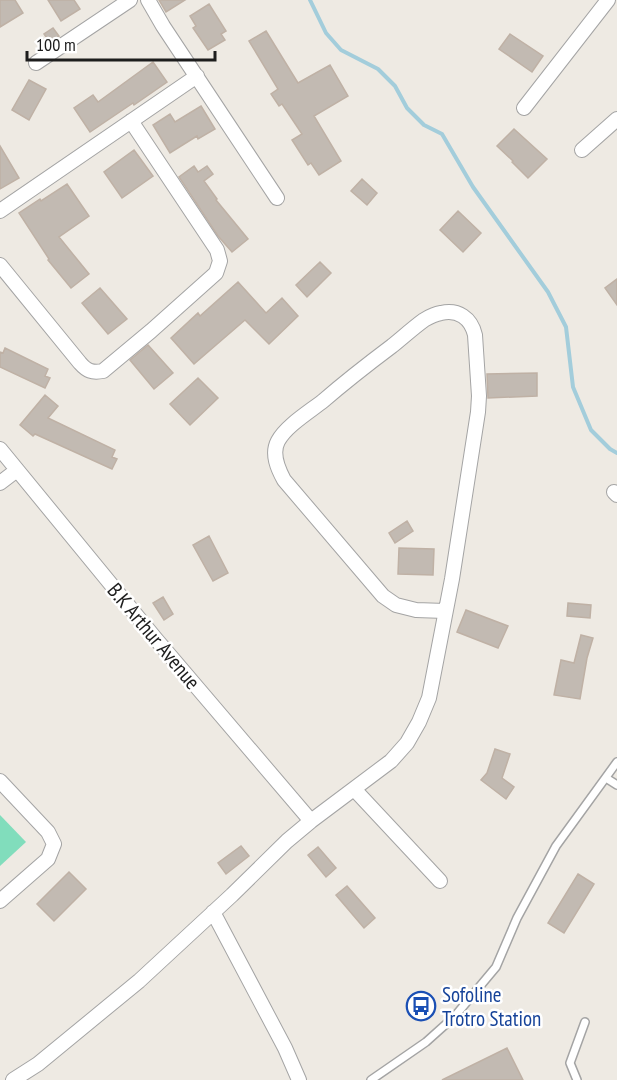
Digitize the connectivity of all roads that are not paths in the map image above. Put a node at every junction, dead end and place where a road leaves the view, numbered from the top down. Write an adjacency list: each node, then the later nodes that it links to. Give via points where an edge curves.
1 (130, 0): 4 (street)
2 (148, 0): 5 (street)
3 (608, 0): 6 (street)
4 (36, 63)
5 (197, 76): 8 (street); 10 (street)
6 (524, 108)
7 (617, 119): 9 (street)
8 (131, 121): 11 (street); 12 (street, via 217,250 220,261 216,273 103,371 90,372)
9 (582, 150)
10 (278, 198)
11 (0, 211)
12 (0, 265)
13 (0, 449): 14 (street, B.K Arthur Avenue)
14 (17, 470): 15 (street); 22 (street, B.K Arthur Avenue)
15 (0, 483)
16 (445, 611): 16 (street, via 479,396 473,326 453,311 425,320 339,387 286,430 277,442 275,454 284,480 383,596 396,605 416,610); 21 (street, via 429,698 419,722 391,761)
17 (617, 762): 18 (lane)
18 (606, 778): 20 (lane); 29 (lane, via 556,846 517,918 496,968 455,1016 426,1042)
19 (0, 780): 24 (street, via 48,832 54,844 48,859)
20 (617, 785)
21 (354, 789): 22 (street); 23 (street)
22 (311, 821): 25 (street)
23 (440, 881)
24 (0, 901)
25 (213, 912): 27 (street, via 139,981); 28 (street)
26 (585, 1022): 30 (lane, via 570,1063)
27 (13, 1080)
28 (299, 1080)
29 (371, 1080)
30 (577, 1080)

